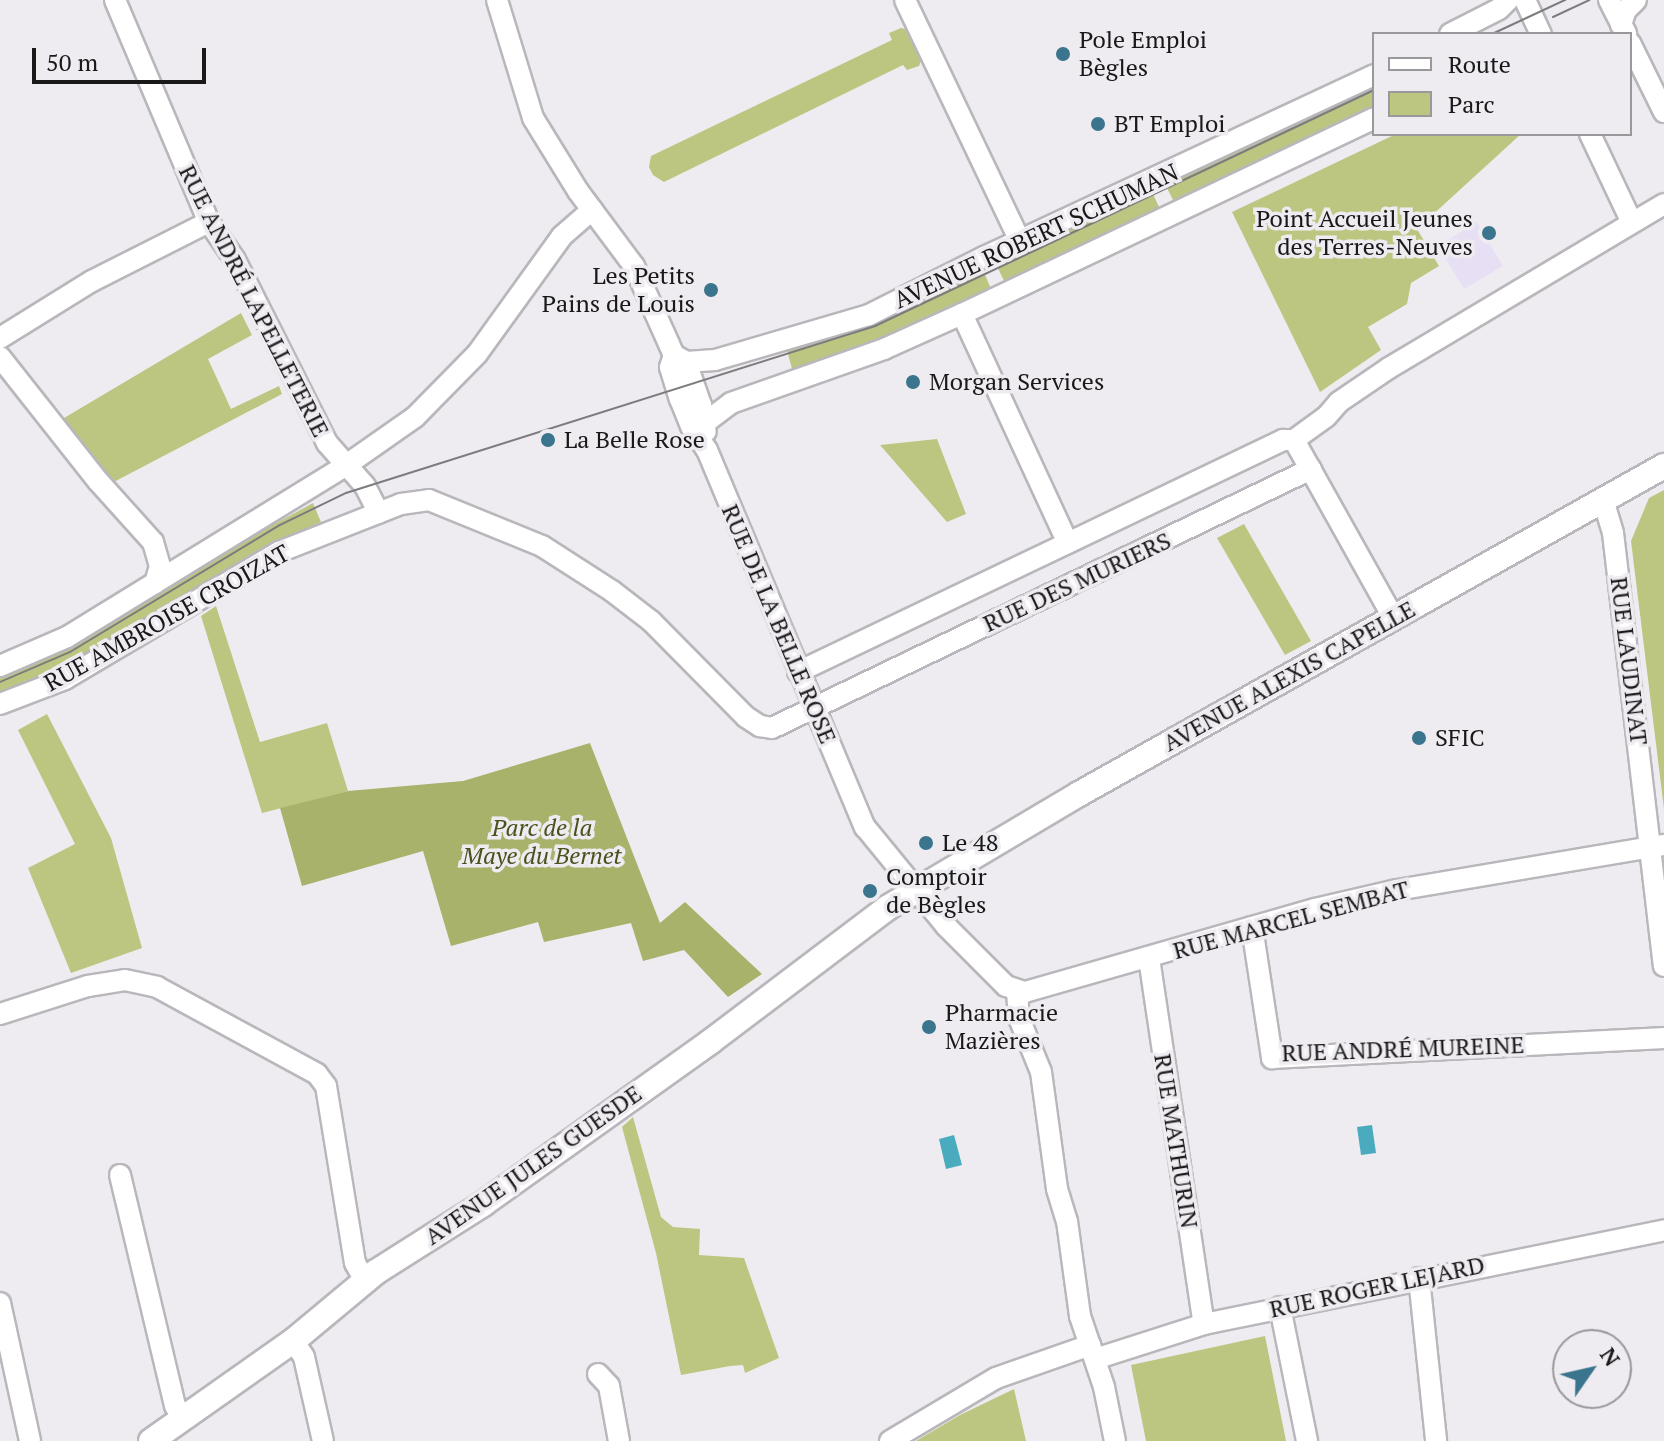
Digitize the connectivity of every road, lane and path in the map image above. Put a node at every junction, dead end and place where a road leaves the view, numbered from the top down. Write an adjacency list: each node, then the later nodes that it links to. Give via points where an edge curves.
1 (115, 0): 19 (street, RUE ANDRÉ LAPELLETERIE)
2 (497, 0): 18 (street, RUE DE LA BELLE ROSE, via 533,118)
3 (905, 0): 21 (street)
4 (1508, 0): 8 (street)
5 (1525, 0): 9 (street)
6 (1609, 0): 10 (street)
7 (1636, 0): 11 (street, via 1626,10)
8 (1454, 32)
9 (1540, 32)
10 (1625, 32)
11 (1626, 32)
12 (1632, 46): 14 (street)
13 (1372, 76): 21 (street, AVENUE ROBERT SCHUMAN)
14 (1664, 112)
15 (1372, 119): 22 (street, AVENUE ROBERT SCHUMAN)
16 (1591, 136): 20 (street)
17 (1664, 204): 20 (street, RUE DES MURIERS)
18 (592, 210): 25 (street, RUE DE LA BELLE ROSE, via 634,266); 29 (street, RUE AMBROISE CROIZAT, via 573,224 477,354 426,408)
19 (209, 222): 23 (street, via 92,281); 29 (street, RUE ANDRÉ LAPELLETERIE, via 235,260 327,443)
20 (1632, 223): 27 (street, RUE DES MURIERS, via 1362,385)
21 (1020, 241): 25 (street, AVENUE ROBERT SCHUMAN, via 869,315 715,360)
22 (962, 314): 26 (street, AVENUE ROBERT SCHUMAN, via 884,349 731,403); 34 (street)
23 (0, 338)
24 (0, 357): 35 (street, via 153,542 160,566)
25 (680, 358): 26 (street, RUE DE LA BELLE ROSE); 28 (street, RUE DE LA BELLE ROSE, via 670,367 672,379)
26 (706, 422): 28 (street, RUE DE LA BELLE ROSE)
27 (1294, 440): 31 (street); 34 (street, RUE DES MURIERS, via 1283,440)
28 (707, 450): 38 (street, RUE DE LA BELLE ROSE)
29 (345, 466): 33 (street, RUE ANDRÉ LAPELLETERIE, via 365,486); 35 (street, RUE AMBROISE CROIZAT)
30 (1664, 466): 32 (street, AVENUE ALEXIS CAPELLE)
31 (1311, 469): 36 (street); 40 (street, RUE DES MURIERS)
32 (1603, 500): 36 (street, AVENUE ALEXIS CAPELLE); 41 (street, RUE LAUDINAT, via 1613,533)
33 (379, 513): 39 (street, RUE AMBROISE CROIZAT, via 279,552 65,679); 40 (street, RUE DES MURIERS, via 420,500 439,501 542,546 651,621 760,726 772,728)
34 (1068, 543): 38 (street, RUE DES MURIERS)
35 (155, 583): 37 (street, RUE AMBROISE CROIZAT, via 67,637)
36 (1393, 617): 42 (street, AVENUE ALEXIS CAPELLE)
37 (0, 666)
38 (798, 672): 40 (street, RUE DE LA BELLE ROSE)
39 (0, 704)
40 (813, 710): 42 (street, RUE DE LA BELLE ROSE, via 872,838)
41 (1658, 846): 43 (street, RUE MARCEL SEMBAT, via 1397,890); 45 (street, RUE LAUDINAT)
42 (916, 891): 46 (street, RUE DE LA BELLE ROSE, via 996,977); 52 (street, AVENUE JULES GUESDE, via 483,1204)
43 (1252, 927): 44 (street, RUE MARCEL SEMBAT); 48 (street, RUE ANDRÉ MUREINE, via 1272,1058)
44 (1149, 958): 46 (street, RUE MARCEL SEMBAT); 55 (street, RUE MATHURIN)
45 (1664, 966)
46 (1017, 991): 57 (street, via 1019,1018 1041,1072 1080,1316)
47 (0, 1014): 52 (street, via 125,980 157,987 317,1074 326,1086 355,1263)
48 (1664, 1038)
49 (120, 1175): 59 (street, via 175,1406)
50 (1664, 1230): 51 (street, RUE ROGER LEJARD)
51 (1419, 1278): 54 (street, RUE ROGER LEJARD); 67 (street)
52 (365, 1280): 56 (street, AVENUE JULES GUESDE)
53 (0, 1303): 60 (street)
54 (1280, 1307): 55 (street, RUE ROGER LEJARD); 66 (street)
55 (1204, 1324): 57 (street, RUE ROGER LEJARD)
56 (293, 1341): 59 (street, AVENUE JULES GUESDE); 62 (street, via 304,1357)
57 (1092, 1352): 64 (street, RUE ROGER LEJARD, via 996,1378); 65 (street)
58 (598, 1374): 63 (street, via 609,1386)
59 (184, 1418): 61 (street, AVENUE JULES GUESDE)
60 (30, 1441)
61 (151, 1441)
62 (323, 1441)
63 (619, 1441)
64 (890, 1441)
65 (1115, 1441)
66 (1307, 1441)
67 (1436, 1441)

